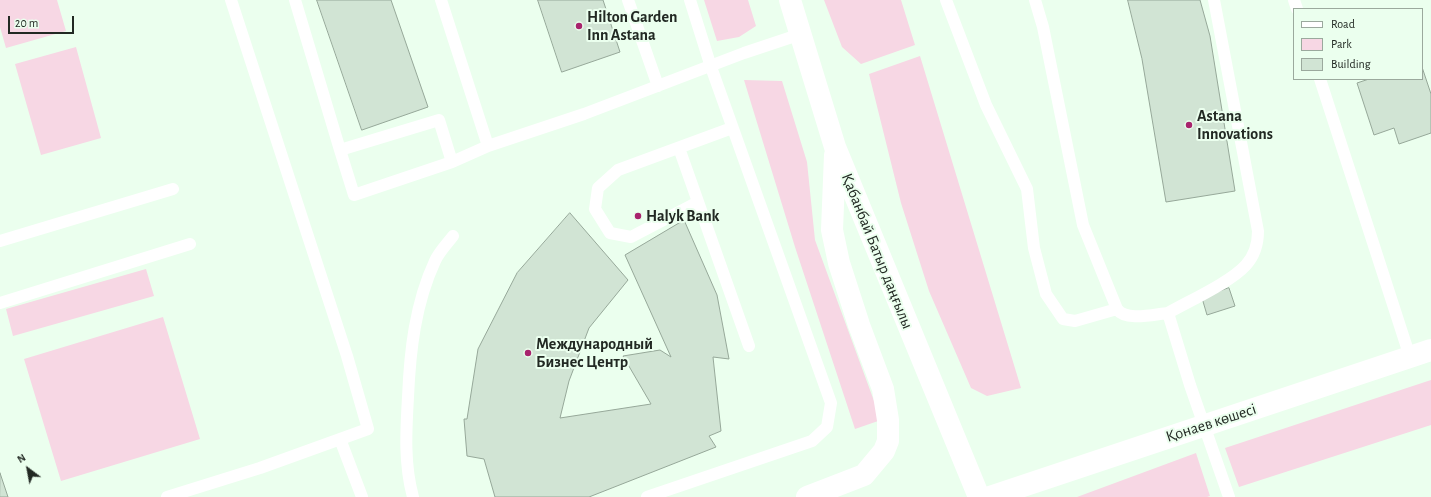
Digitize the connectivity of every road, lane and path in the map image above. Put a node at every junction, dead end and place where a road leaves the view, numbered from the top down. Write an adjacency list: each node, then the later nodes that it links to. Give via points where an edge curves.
1 (231, 0): 32 (lane, via 347,356 368,429)
2 (295, 0): 18 (lane)
3 (441, 0): 15 (lane)
4 (628, 0): 13 (lane)
5 (690, 0): 11 (lane)
6 (790, 0): 10 (main road, Қабанбай Батыр даңғылы)
7 (946, 0): 26 (lane, via 986,105 1027,189 1034,248 1046,294 1063,319 1076,321)
8 (1035, 0): 26 (lane, via 1043,27 1083,225)
9 (1214, 0): 27 (lane, via 1258,241 1246,265 1235,275)
10 (801, 34): 11 (lane); 17 (main road, Қабанбай Батыр даңғылы)
11 (711, 67): 13 (lane); 14 (lane)
12 (1320, 80): 30 (lane)
13 (658, 86): 15 (lane)
14 (732, 128): 16 (lane); 36 (lane, via 831,403 827,427 812,441)
15 (488, 146): 19 (lane)
16 (679, 148): 21 (lane); 21 (lane, via 618,170 598,188 595,209 610,233 631,237)
17 (835, 148): 37 (main road, via 832,230 859,325 883,389 888,420 888,441 884,451 864,476); 38 (main road, Қабанбай Батыр даңғылы)
18 (340, 150): 19 (lane, via 439,120); 19 (lane, via 354,195)
19 (452, 162)
20 (173, 189): 23 (lane)
21 (698, 202): 28 (lane)
22 (453, 236): 35 (lane, via 436,259 424,288 415,325 406,432)
23 (0, 241)
24 (190, 244): 25 (lane)
25 (0, 303)
26 (1117, 309): 27 (lane, via 1131,317)
27 (1168, 313): 31 (lane)
28 (749, 346)
29 (1431, 350): 30 (main road, Қонаев көшесі)
30 (1410, 357): 31 (main road, Қонаев көшесі)
31 (1204, 425): 39 (main road, Қонаев көшесі); 40 (lane)
32 (340, 439): 33 (lane, via 260,468); 34 (lane)
33 (166, 497)
34 (362, 497)
35 (413, 497)
36 (647, 497)
37 (807, 497)
38 (979, 497)
39 (990, 497)
40 (1229, 497)

